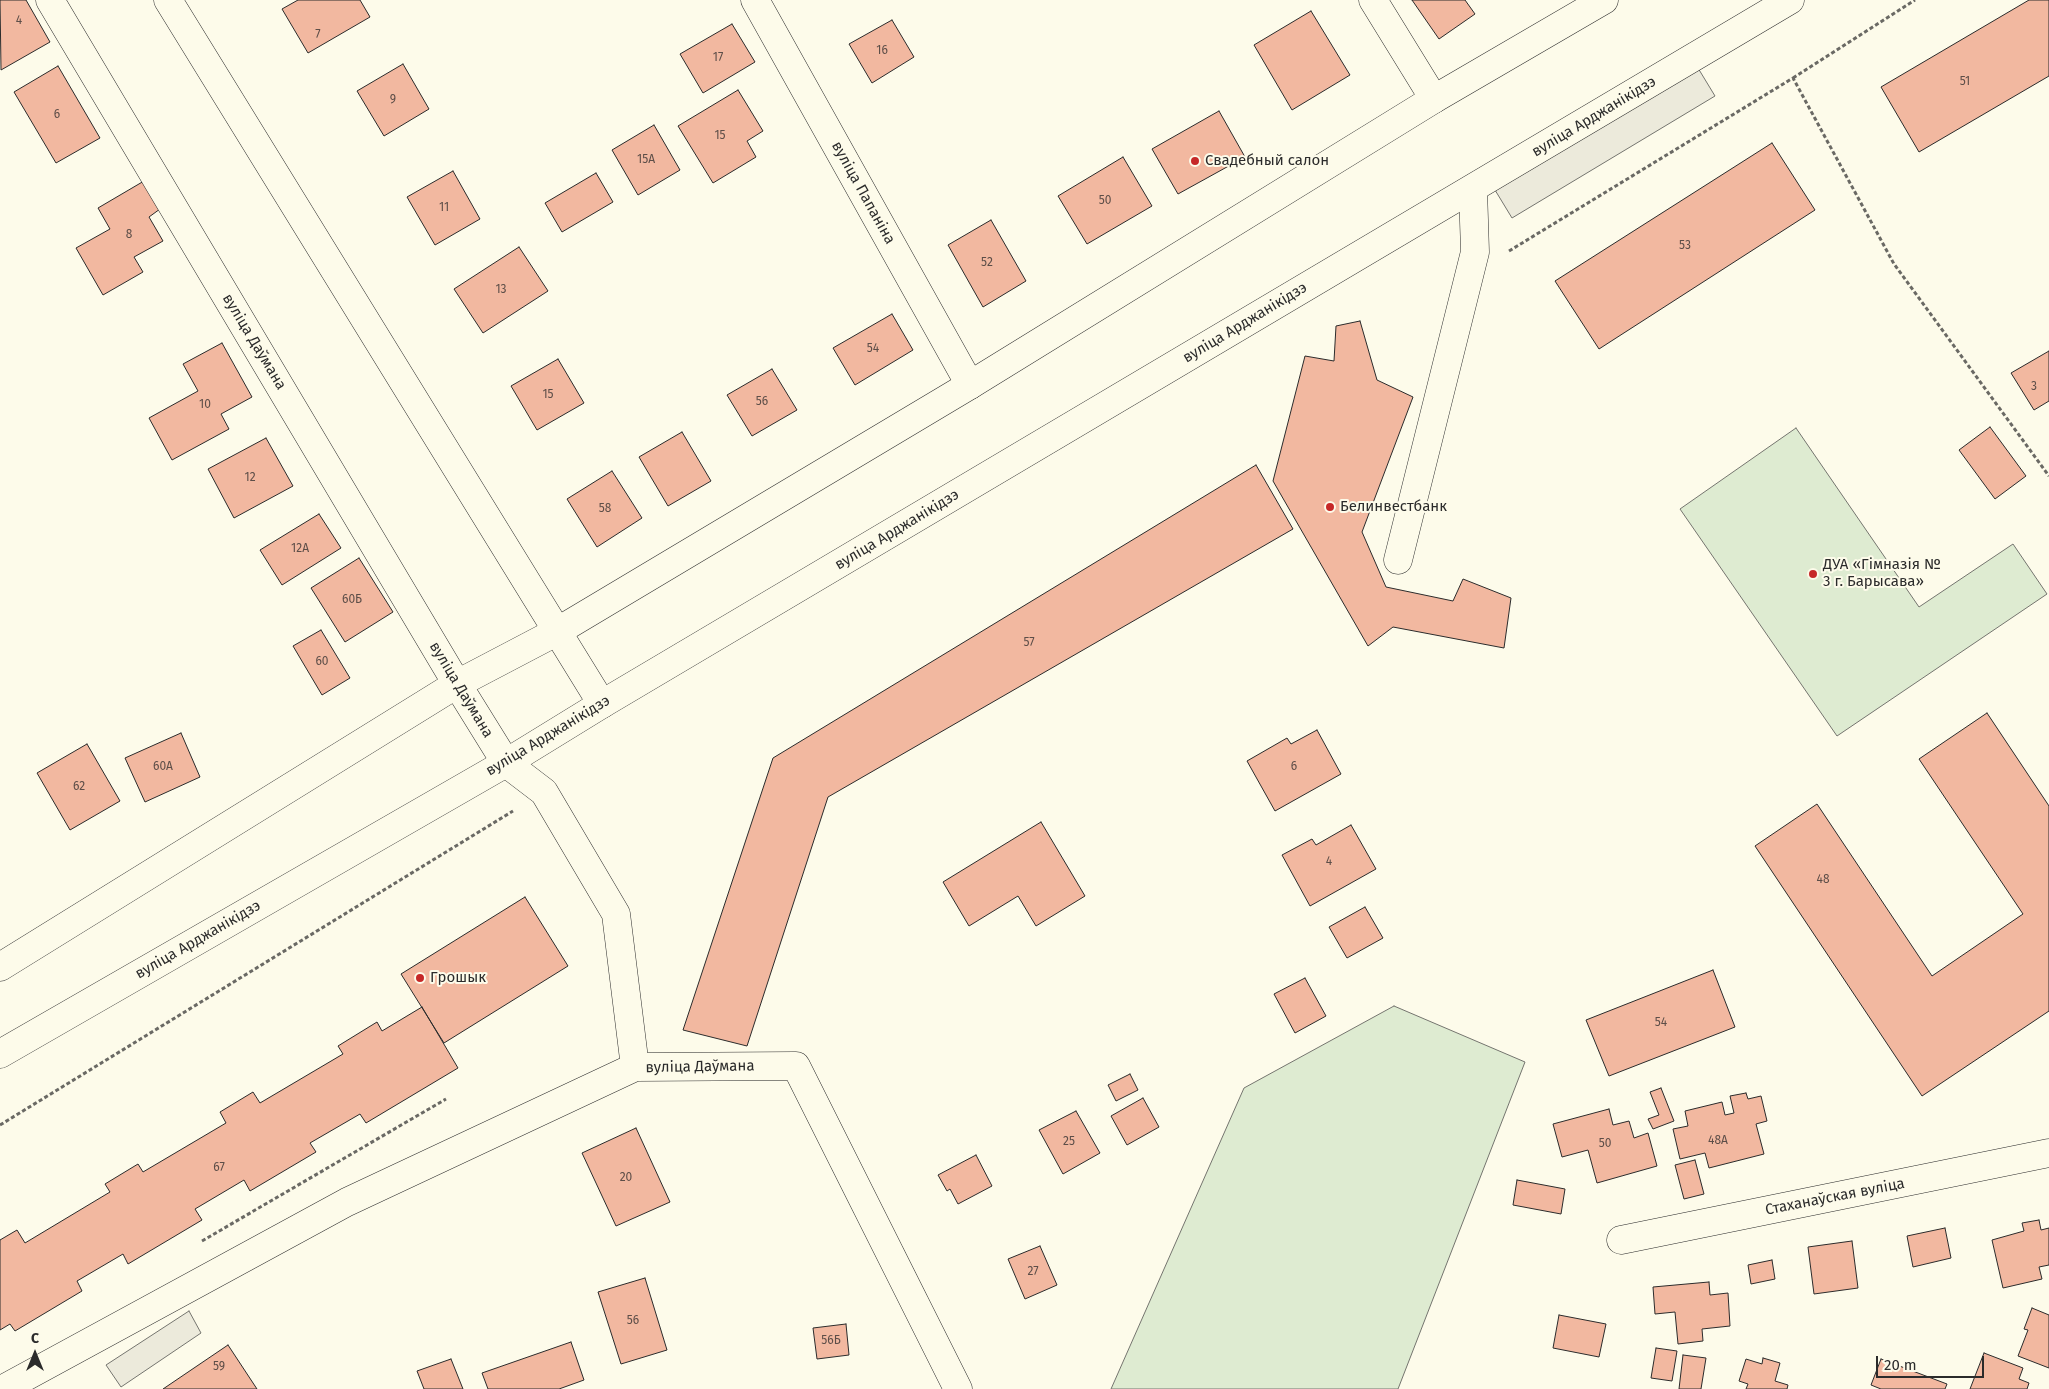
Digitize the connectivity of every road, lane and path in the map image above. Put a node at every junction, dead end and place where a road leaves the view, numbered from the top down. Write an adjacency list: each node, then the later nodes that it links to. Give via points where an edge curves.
1 (50, 0): 16 (main road, вуліца Даўмана)
2 (168, 0): 15 (main road)
3 (755, 0): 12 (main road, вуліца Папаніна)
4 (1373, 0): 9 (main road)
5 (1604, 0): 9 (main road)
6 (1790, 0): 10 (main road, вуліца Арджанікідзэ)
7 (1915, 0): 8 (path)
8 (1793, 78): 11 (path); 13 (path, via 1894,264)
9 (1434, 100): 12 (main road)
10 (1473, 189): 11 (main road, via 1475,252); 17 (main road, вуліца Арджанікідзэ)
11 (1470, 275): 14 (main road)
12 (970, 385): 15 (main road)
13 (2049, 476)
14 (1398, 560)
15 (558, 631): 16 (main road); 17 (main road)
16 (457, 684): 18 (main road, вуліца Даўмана); 20 (main road)
17 (602, 704): 18 (main road, вуліца Арджанікідзэ)
18 (506, 763): 19 (main road, вуліца Даўмана); 21 (main road, вуліца Арджанікідзэ)
19 (544, 792): 22 (main road, вуліца Даўмана, via 616,914); 24 (path)
20 (0, 967)
21 (0, 1054)
22 (635, 1067): 28 (main road, via 347,1202); 29 (main road, вуліца Даўмана, via 796,1066)
23 (446, 1099): 27 (path)
24 (0, 1125)
25 (2049, 1153): 26 (main road, Стаханаўская вуліца)
26 (1621, 1240)
27 (197, 1243)
28 (3, 1389)
29 (958, 1389)

